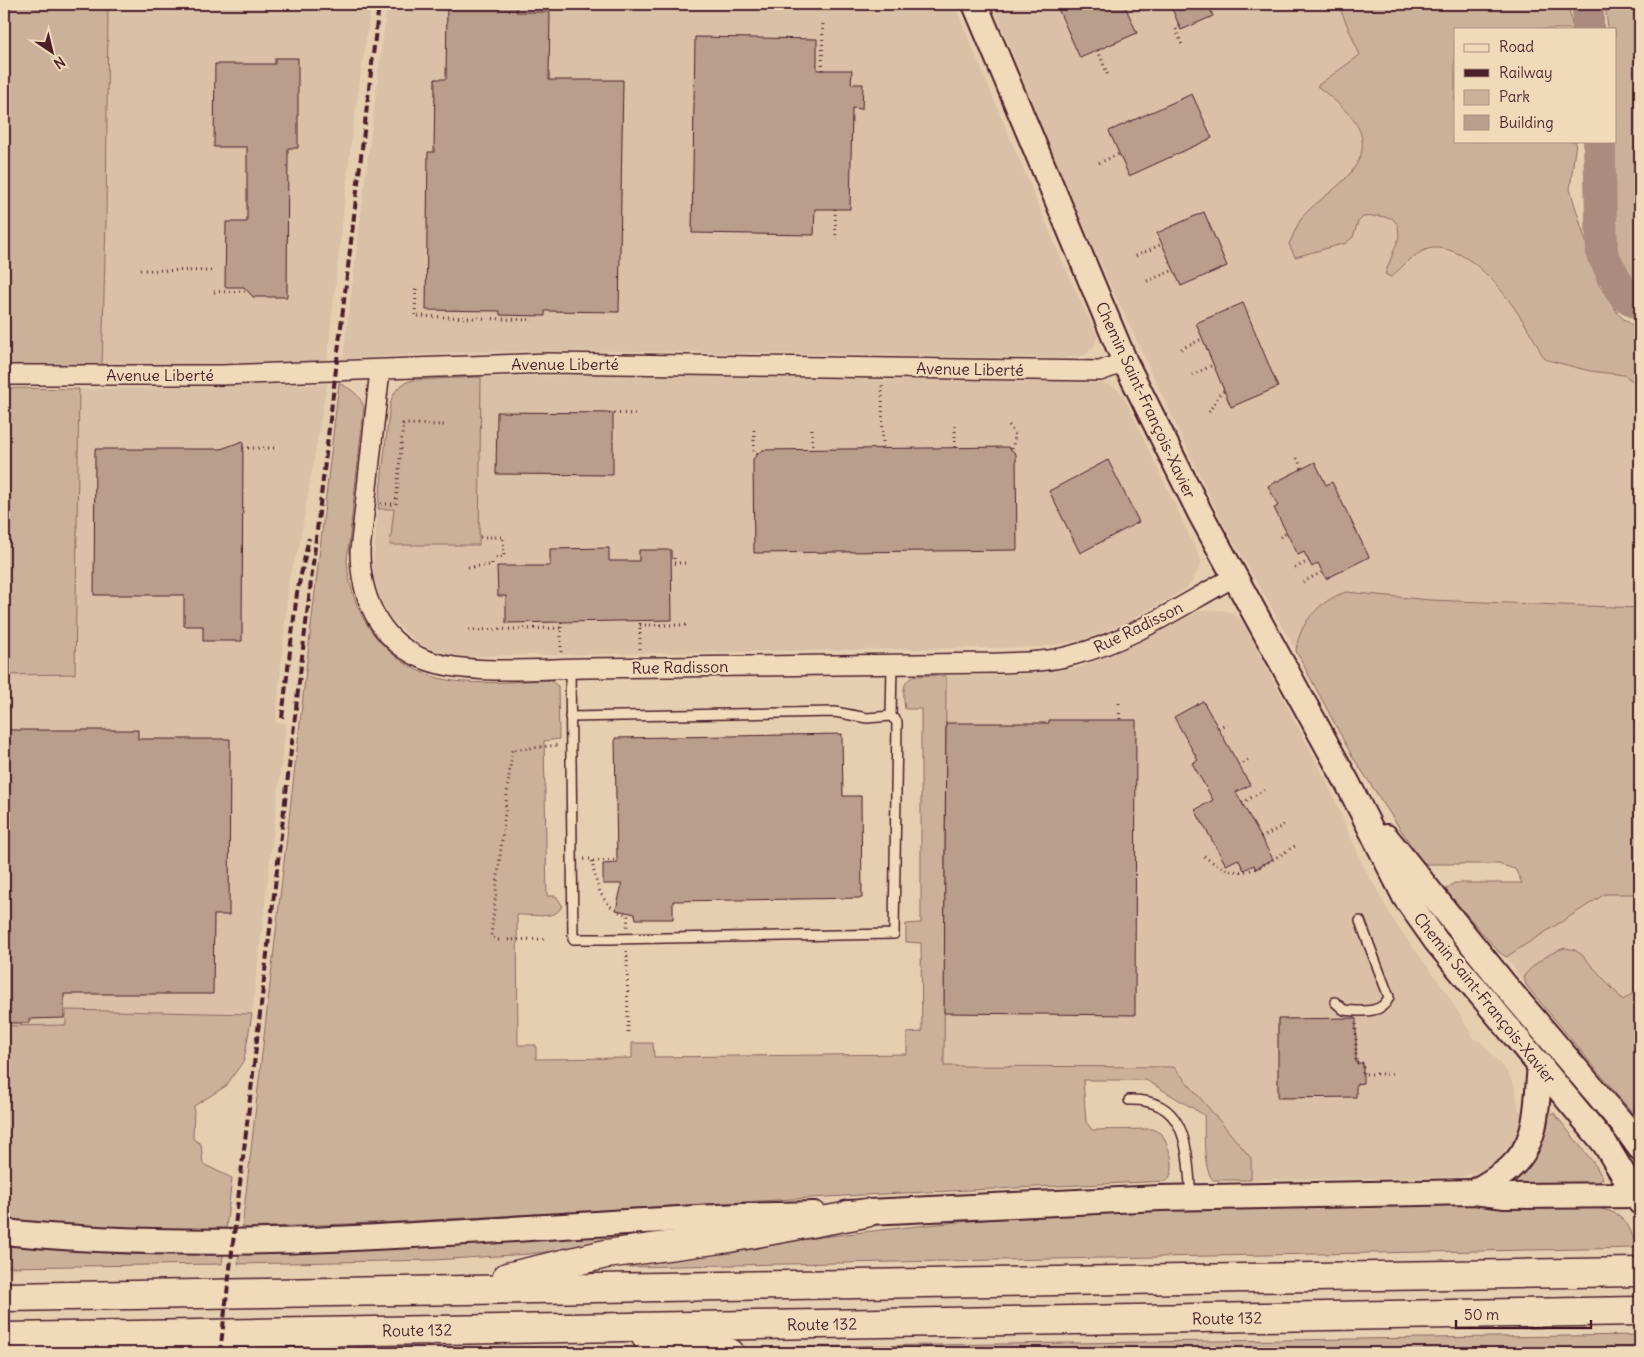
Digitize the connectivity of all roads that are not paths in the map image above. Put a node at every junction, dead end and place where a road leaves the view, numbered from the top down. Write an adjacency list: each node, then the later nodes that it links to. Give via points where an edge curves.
1 (975, 4): 2 (street, Chemin Saint-François-Xavier)
2 (1125, 362): 3 (street, Avenue Liberté, via 1100,371 548,363 463,364); 5 (street, Chemin Saint-François-Xavier)
3 (380, 370): 4 (street, Avenue Liberté, via 222,375); 6 (street, Rue Radisson, via 360,552 361,580 377,619 403,648 434,664 470,669)
4 (4, 375)
5 (1234, 577): 7 (street, Rue Radisson, via 1125,636 1071,656 1024,662); 10 (street, Chemin Saint-François-Xavier)
6 (565, 662): 7 (street, Rue Radisson, via 640,668); 9 (lane)
7 (892, 664): 8 (lane)
8 (891, 716): 9 (lane, via 867,718 836,712); 9 (lane, via 897,722 894,934 573,939)
9 (570, 717)
10 (1347, 782): 13 (street, Chemin Saint-François-Xavier, via 1410,908); 15 (street, Chemin Saint-François-Xavier, via 1423,885)
11 (1360, 921): 12 (lane, via 1389,997 1384,1006 1374,1010 1344,1010)
12 (1336, 1002)
13 (1540, 1065): 16 (street, via 1535,1121 1527,1147 1507,1170); 18 (street, Chemin Saint-François-Xavier, via 1608,1148)
14 (1129, 1100): 17 (lane, via 1152,1101 1176,1120 1185,1145)
15 (1640, 1148)
16 (1474, 1192): 17 (street); 18 (street, via 1505,1196)
17 (1192, 1197): 19 (street)
18 (1639, 1197)
19 (866, 1213): 20 (street, via 728,1215 396,1235 204,1241 78,1239); 22 (highway, via 730,1238 606,1254)
20 (4, 1232)
21 (1640, 1272): 22 (highway)
22 (454, 1289): 23 (highway)
23 (4, 1297)
24 (1640, 1311): 25 (highway, Route 132)
25 (582, 1327): 26 (highway, Route 132); 27 (highway)
26 (4, 1337)
27 (730, 1353)

